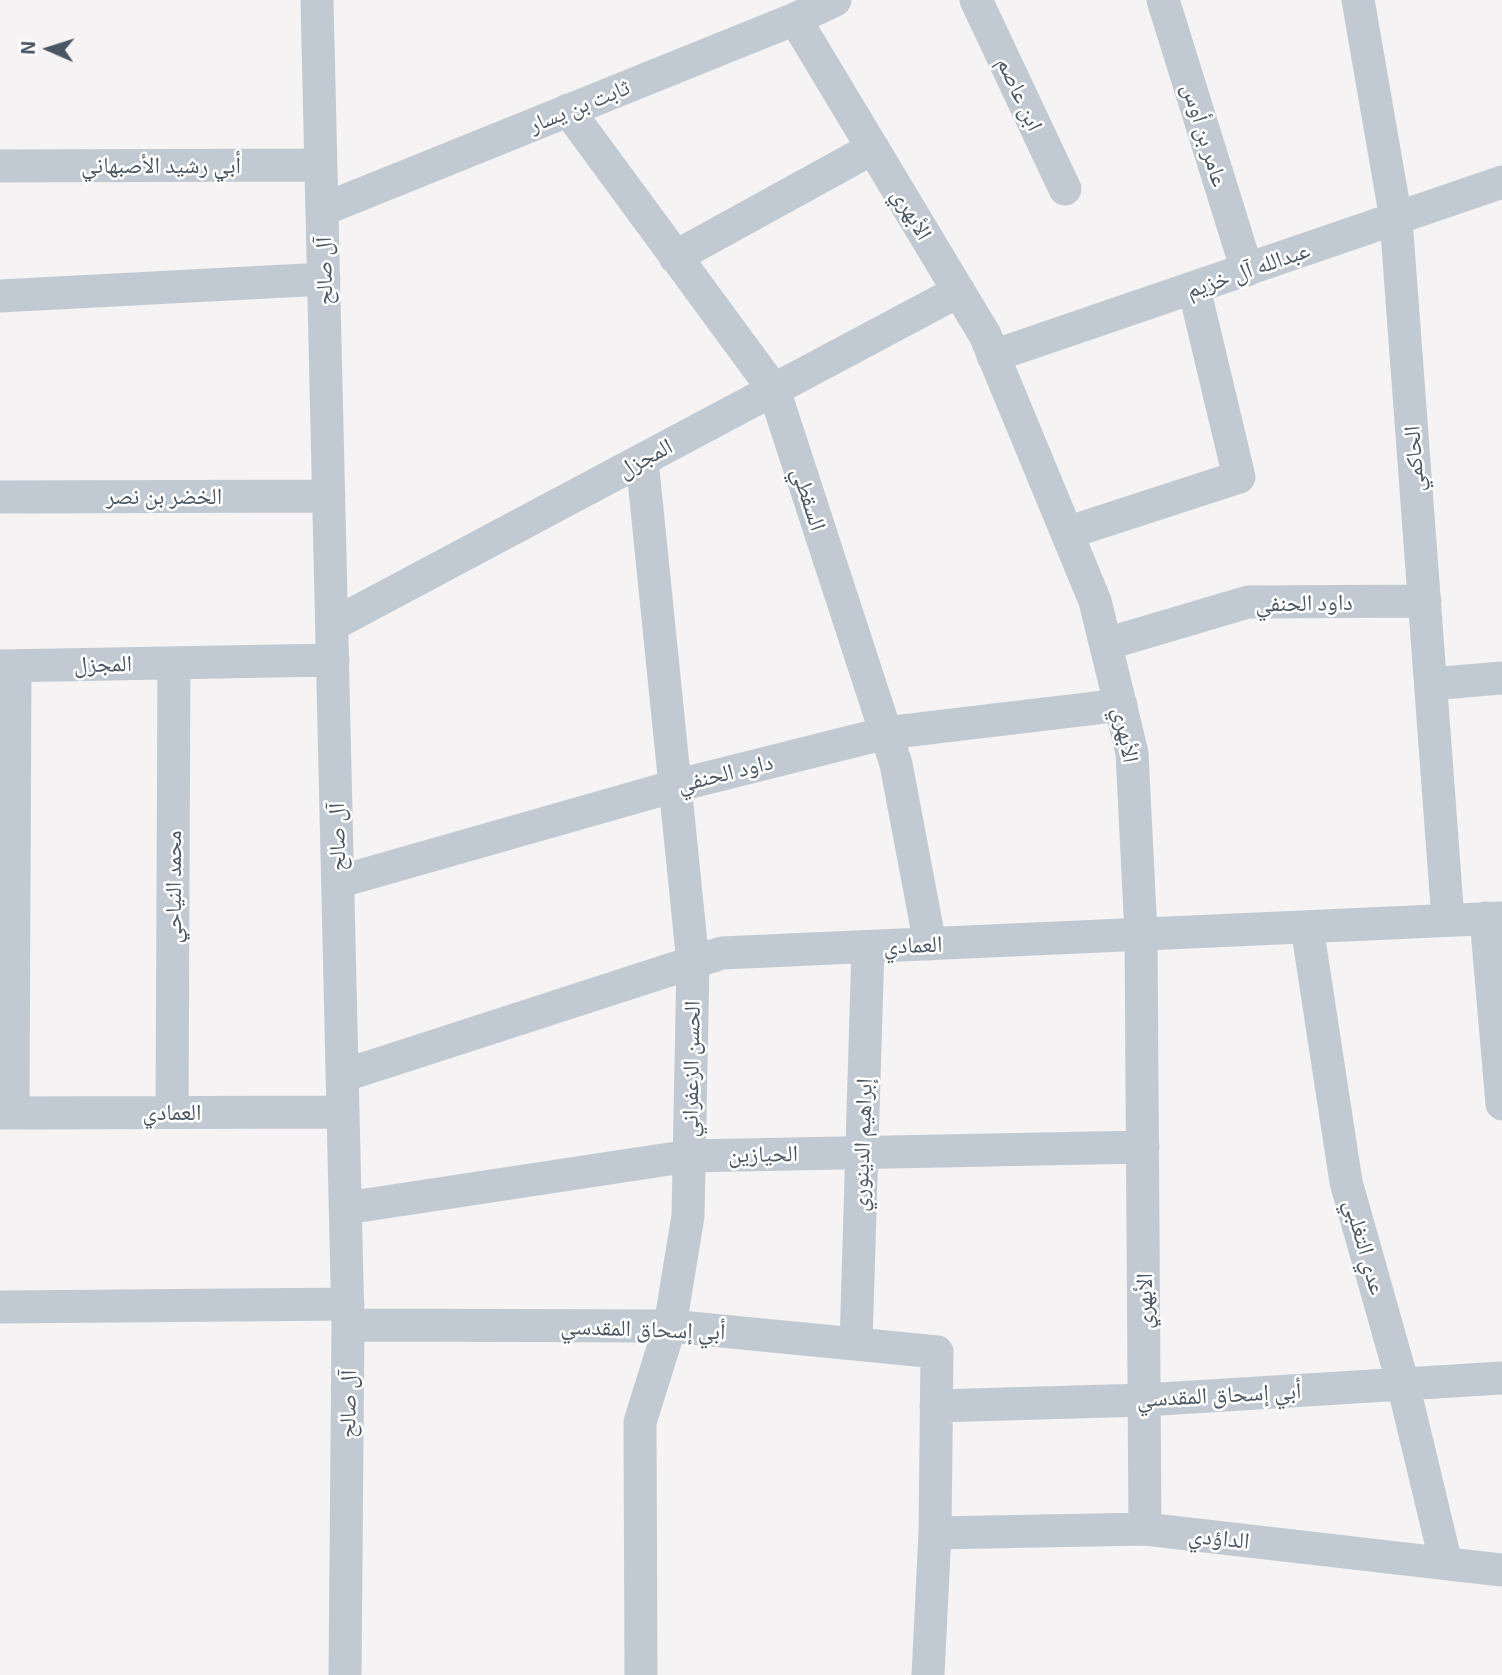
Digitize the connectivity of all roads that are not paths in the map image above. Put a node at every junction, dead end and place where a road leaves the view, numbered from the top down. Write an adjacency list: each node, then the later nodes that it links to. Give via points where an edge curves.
1 (317, 0): 9 (street, آل صالح)
2 (835, 0): 6 (street, ثابت بن يسار)
3 (976, 0): 12 (street, ابن عاصم)
4 (1163, 0): 16 (street, عامر بن أوس)
5 (1358, 0): 14 (street, الحاكمي)
6 (795, 19): 7 (street, ثابت بن يسار); 8 (street, الأبهري)
7 (568, 110): 13 (street, ثابت بن يسار); 15 (street, السقطي)
8 (873, 148): 15 (street); 19 (street, الأبهري)
9 (321, 165): 10 (street, أبي رشيد الأصبهاني); 13 (street, آل صالح)
10 (0, 166)
11 (1502, 182): 14 (street, عبدالله آل خزيم)
12 (1065, 189)
13 (322, 210): 17 (street, آل صالح)
14 (1396, 219): 16 (street, عبدالله آل خزيم); 27 (street, الحاكمي)
15 (676, 257): 22 (street, السقطي)
16 (1247, 270): 18 (street, عبدالله آل خزيم)
17 (324, 279): 20 (street); 24 (street, آل صالح)
18 (1194, 288): 21 (street, عبدالله آل خزيم); 26 (street, via 1239,477)
19 (958, 291): 21 (street, الأبهري); 22 (street, المجزل)
20 (0, 296)
21 (993, 356): 26 (street, الأبهري)
22 (774, 390): 23 (street, المجزل); 36 (street, السقطي)
23 (642, 460): 28 (street, المجزل); 37 (street, الحسن الزعفراني)
24 (329, 496): 25 (street, الخضر بن نصر); 28 (street, آل صالح)
25 (0, 497)
26 (1067, 533): 29 (street, الأبهري, via 1095,601)
27 (1425, 601): 29 (street, داود الحنفي, via 1248,602); 34 (street, الحاكمي)
28 (332, 625): 30 (street, آل صالح)
29 (1106, 644): 35 (street, الأبهري)
30 (333, 660): 31 (street, المجزل); 38 (street, آل صالح)
31 (174, 663): 32 (street, المجزل); 48 (street, محمد النياحي)
32 (8, 666): 50 (street)
33 (1502, 678): 34 (street)
34 (1431, 684): 40 (street, الحاكمي)
35 (1121, 705): 36 (street, داود الحنفي); 42 (street, الأبهري, via 1132,753)
36 (886, 733): 37 (street, داود الحنفي); 43 (street, السقطي)
37 (675, 786): 38 (street, داود الحنفي); 45 (street, الحسن الزعفراني)
38 (338, 882): 46 (street, آل صالح)
39 (1494, 918): 40 (street, العمادي); 47 (street)
40 (1448, 920): 41 (street, العمادي)
41 (1307, 927): 42 (street, العمادي); 60 (street, عدي التغلبي, via 1346,1182)
42 (1141, 934): 43 (street, العمادي); 51 (street, الأبهري)
43 (930, 944): 44 (street, العمادي)
44 (869, 947): 45 (street, العمادي, via 722,953); 52 (street, إبراهيم الدينوري)
45 (693, 963): 46 (street, العمادي); 53 (street, الحسن الزعفراني)
46 (342, 1076): 49 (street, آل صالح)
47 (1502, 1104)
48 (172, 1112): 49 (street, العمادي); 50 (street, العمادي)
49 (343, 1112): 54 (street, آل صالح)
50 (6, 1113)
51 (1143, 1147): 52 (street, الحيازين); 61 (street, الأبهري)
52 (862, 1153): 53 (street, الحيازين); 58 (street, إبراهيم الدينوري)
53 (689, 1156): 54 (street, الحيازين); 57 (street, الحسن الزعفراني, via 688,1216)
54 (346, 1208): 56 (street, آل صالح)
55 (0, 1307): 56 (street, أبي إسحاق المقدسي)
56 (348, 1314): 57 (street, أبي إسحاق المقدسي); 67 (street, آل صالح)
57 (670, 1326): 58 (street, أبي إسحاق المقدسي); 68 (street, الحسن الزعفراني, via 640,1422)
58 (856, 1344): 62 (street, أبي إسحاق المقدسي, via 937,1352)
59 (1502, 1378): 60 (street, أبي إسحاق المقدسي)
60 (1403, 1384): 61 (street, أبي إسحاق المقدسي); 65 (street, عدي التغلبي)
61 (1144, 1400): 62 (street, أبي إسحاق المقدسي); 63 (street, الأبهري)
62 (936, 1406): 64 (street)
63 (1145, 1529): 64 (street, الداؤدي); 65 (street, الداؤدي)
64 (936, 1533): 69 (street)
65 (1446, 1563): 66 (street, الداؤدي)
66 (1502, 1570)
67 (345, 1675)
68 (641, 1675)
69 (928, 1675)

